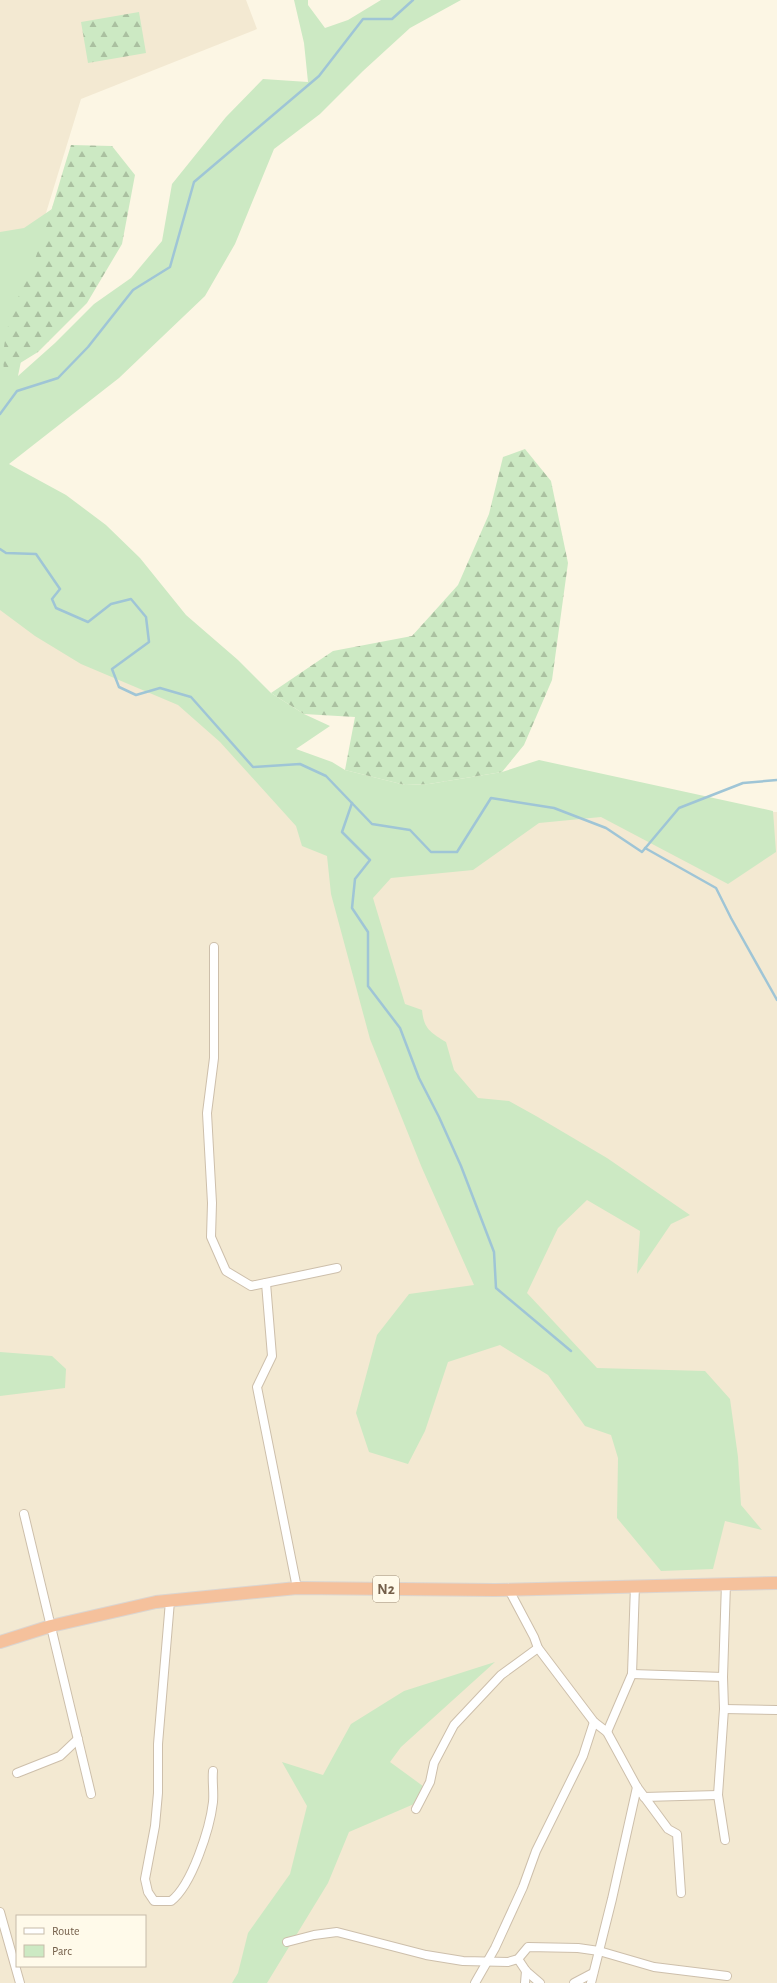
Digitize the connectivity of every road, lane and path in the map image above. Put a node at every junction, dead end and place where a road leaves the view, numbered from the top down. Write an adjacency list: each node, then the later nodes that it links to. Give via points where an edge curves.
1 (214, 947): 3 (street, via 214,1058 207,1113 212,1237 226,1271 251,1286)
2 (337, 1268): 3 (street)
3 (266, 1283): 8 (street, via 272,1356 257,1388)
4 (24, 1514): 11 (street)
5 (726, 1583): 6 (highway, N2); 7 (highway, N2); 15 (street)
6 (777, 1583)
7 (635, 1585): 9 (highway, N2); 14 (street)
8 (297, 1588): 9 (highway, N2); 10 (highway, N2)
9 (508, 1588): 13 (street)
10 (170, 1601): 11 (highway, N2); 21 (street, via 158,1744 158,1794 145,1879 148,1892 154,1901 171,1901 183,1889 209,1824 213,1800)
11 (51, 1626): 12 (highway, N2); 20 (street)
12 (0, 1642)
13 (538, 1648): 18 (street); 27 (street, via 501,1674 454,1725 434,1763 430,1782)
14 (632, 1674): 15 (street); 19 (street)
15 (723, 1677): 16 (street)
16 (724, 1710): 17 (street); 25 (street)
17 (777, 1710)
18 (594, 1722): 19 (street); 34 (street, via 583,1756 536,1851 523,1887)
19 (607, 1732): 23 (street)
20 (78, 1739): 22 (street, via 60,1756); 24 (street)
21 (213, 1771)
22 (17, 1772)
23 (637, 1787): 26 (street); 32 (street)
24 (91, 1794)
25 (718, 1795): 26 (street); 28 (street)
26 (644, 1797): 29 (street, via 668,1829 677,1834)
27 (416, 1809)
28 (725, 1840)
29 (682, 1893)
30 (0, 1912): 38 (street)
31 (287, 1942): 34 (street, via 337,1932 426,1955 463,1961)
32 (599, 1951): 33 (street, via 532,1946); 36 (street); 37 (street, via 654,1967)
33 (518, 1959): 34 (street, via 508,1962); 35 (street)
34 (487, 1961): 39 (street)
35 (526, 1971): 40 (street); 41 (street)
36 (593, 1973): 42 (street); 43 (street)
37 (727, 1976)
38 (20, 1983)
39 (475, 1983)
40 (525, 1983)
41 (540, 1983)
42 (574, 1983)
43 (591, 1983)

